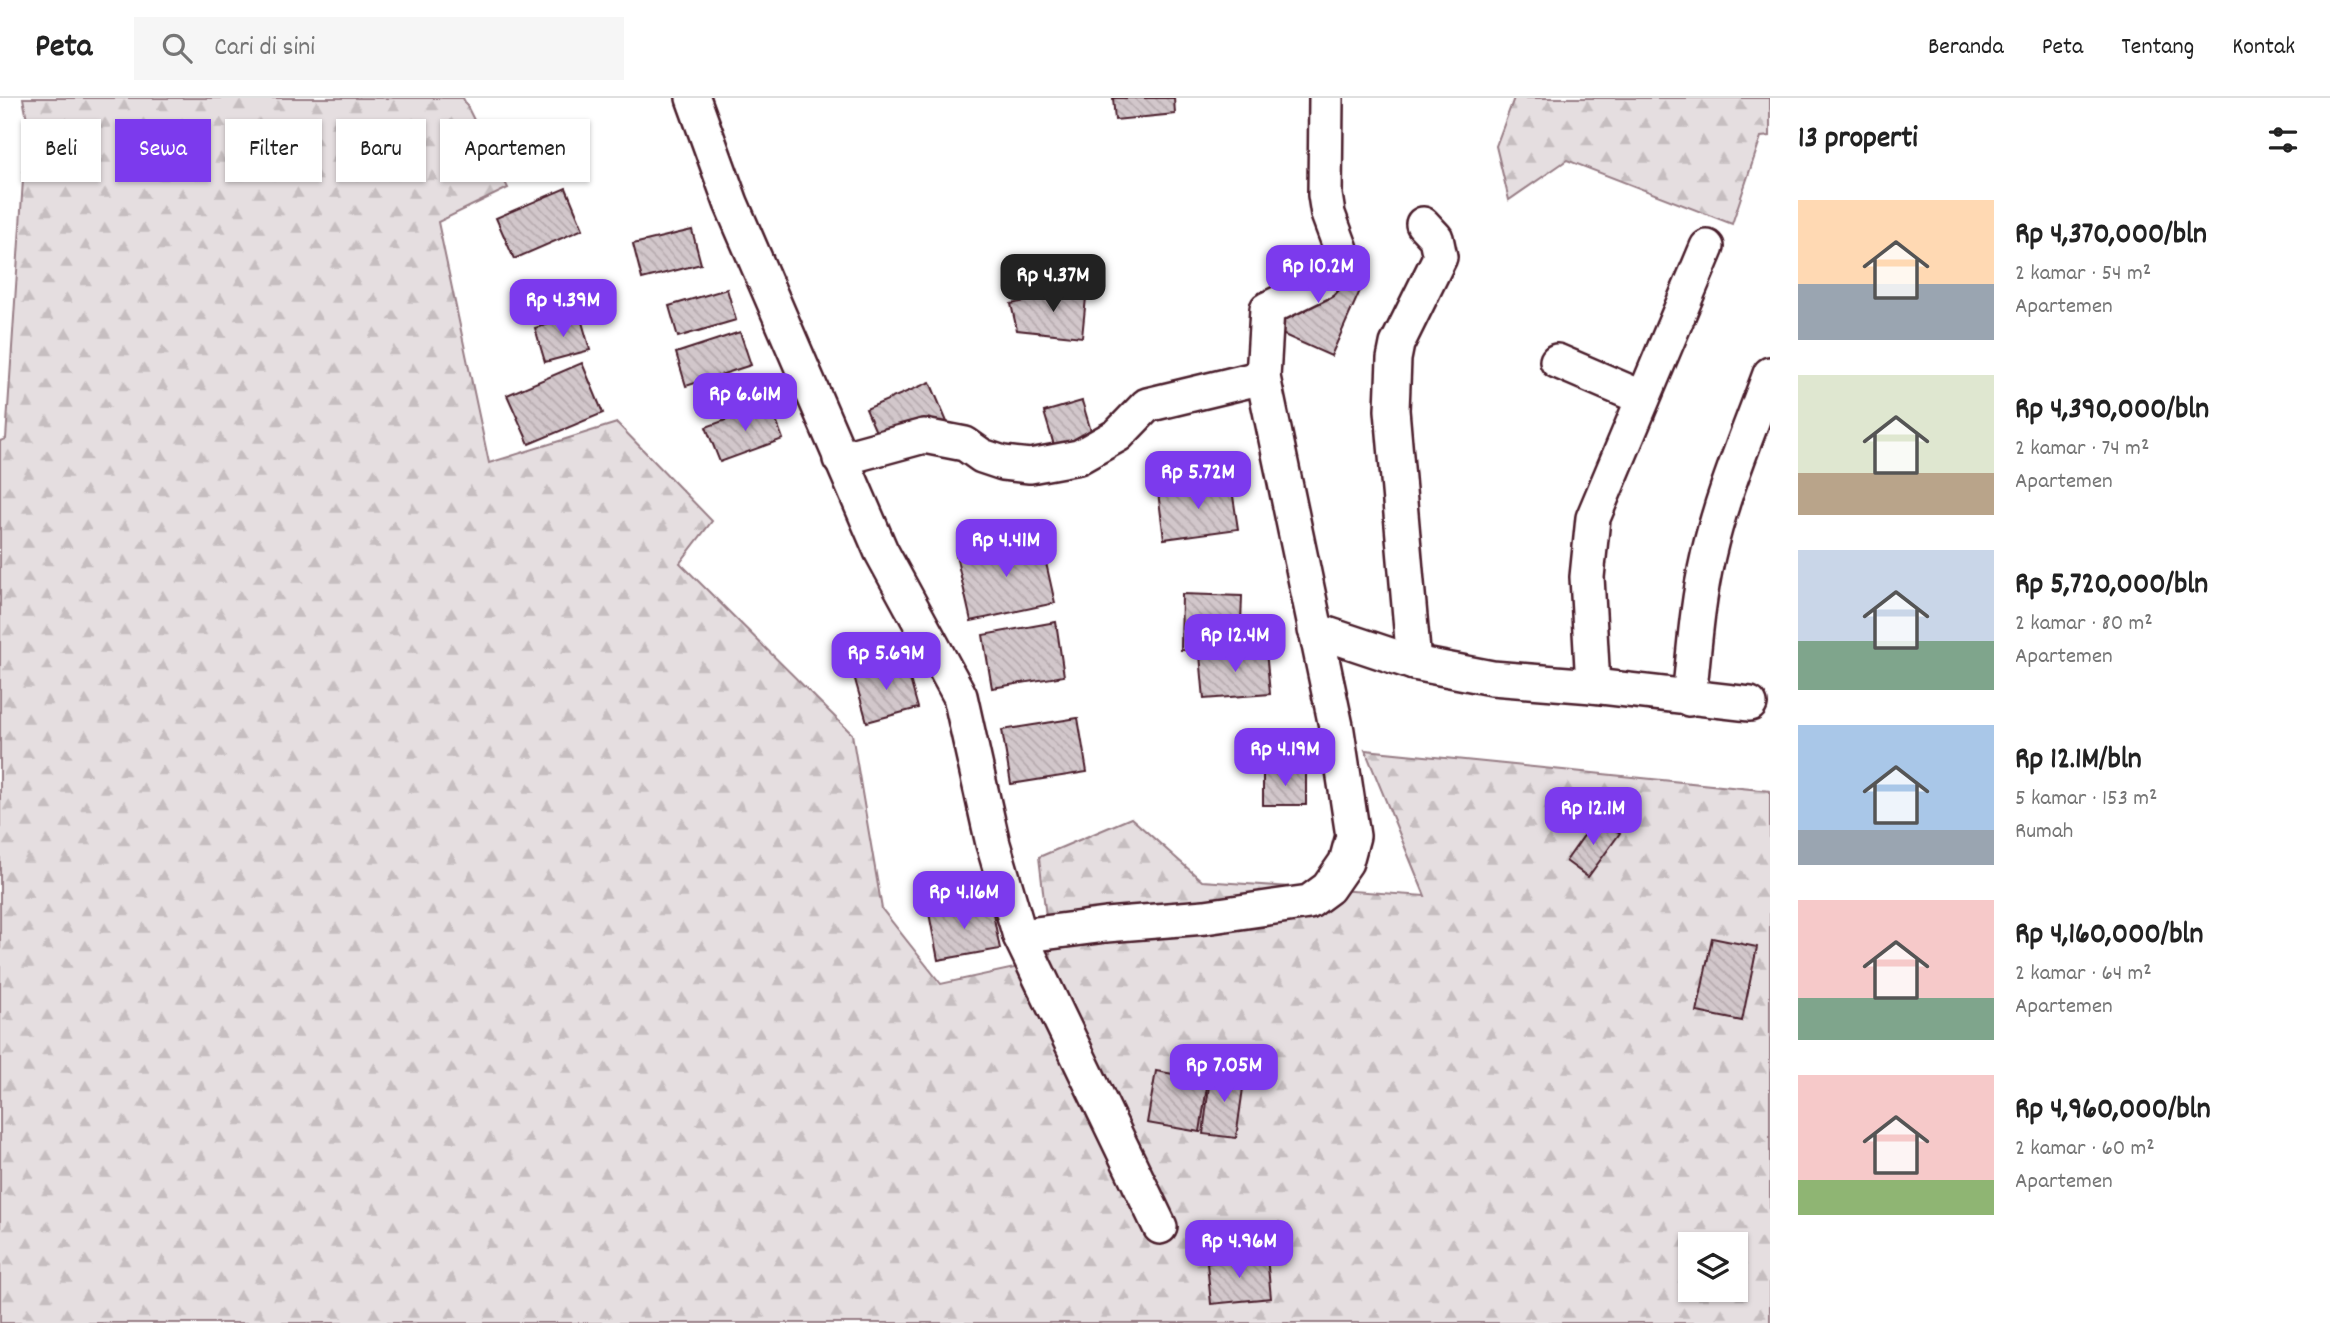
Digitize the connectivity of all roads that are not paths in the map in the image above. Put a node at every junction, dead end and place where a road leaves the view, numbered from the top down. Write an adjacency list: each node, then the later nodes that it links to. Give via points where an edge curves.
1 (692, 98): 9 (street, via 731,203)
2 (1326, 98): 7 (street, via 1325,195 1340,249 1338,259 1322,282 1267,309)
3 (1423, 224): 11 (street, via 1436,237 1440,257 1397,344 1392,410)
4 (1707, 247): 8 (street)
5 (1557, 361): 8 (street)
6 (1770, 374): 13 (street, via 1709,553 1699,598)
7 (1263, 377): 9 (street, via 1147,405 1118,435 1079,457 1030,466 1003,463 965,444 924,436); 10 (street)
8 (1643, 398): 12 (street, via 1593,518 1587,578)
9 (840, 459): 15 (street, via 881,551 960,696 993,844)
10 (1315, 630): 11 (street); 15 (street, via 1353,836 1346,862 1328,888 1309,902)
11 (1413, 663): 12 (street, via 1493,678)
12 (1593, 685): 13 (street)
13 (1689, 699): 14 (street)
14 (1750, 704)
15 (1020, 936): 16 (street)
16 (1160, 1227)

